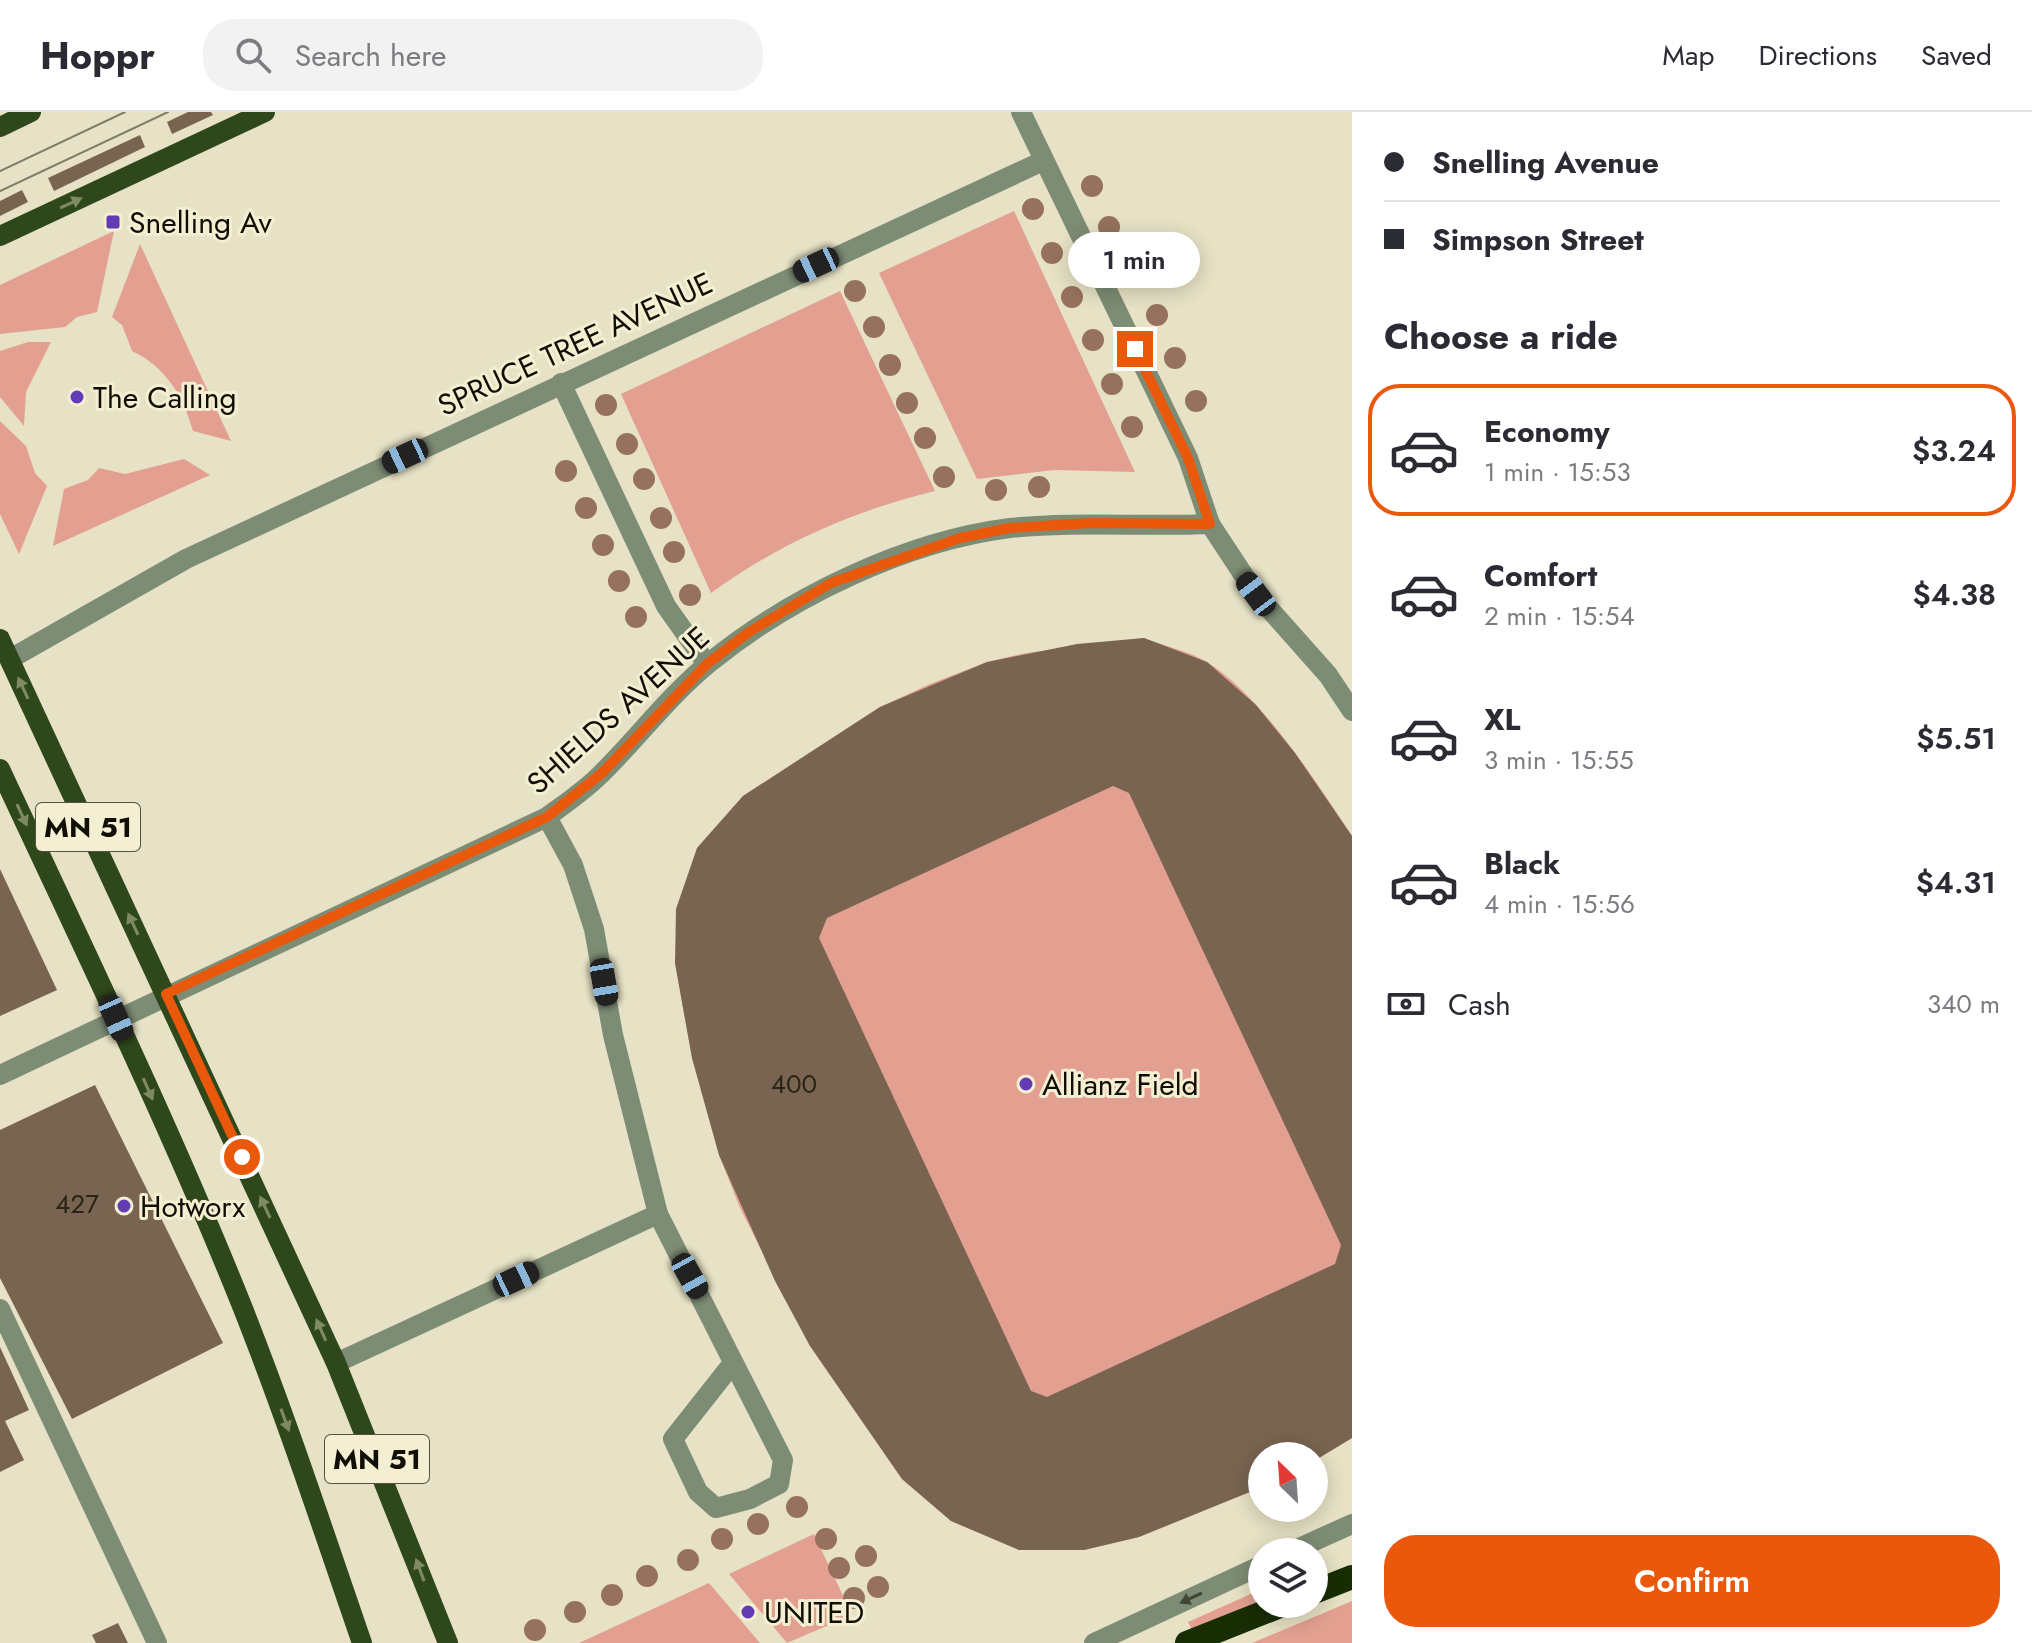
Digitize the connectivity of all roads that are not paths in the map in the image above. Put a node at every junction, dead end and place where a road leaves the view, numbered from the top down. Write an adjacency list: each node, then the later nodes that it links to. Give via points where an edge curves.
1 (31, 112): 4 (main road)
2 (265, 112): 6 (main road, one-way to 2)
3 (1021, 112): 5 (street)
4 (0, 127)
5 (1043, 161): 7 (street, SPRUCE TREE AVENUE); 8 (street, via 1188,458)
6 (0, 236)
7 (561, 383): 10 (street, SPRUCE TREE AVENUE, via 186,559); 11 (street, via 666,606)
8 (1210, 524): 11 (street, SHIELDS AVENUE, via 1091,523 1009,528 960,538 831,583); 12 (street, via 1256,594 1328,675)
9 (0, 639): 10 (main road, MN 51)
10 (10, 659): 15 (main road, MN 51, one-way to 10)
11 (707, 664): 14 (street, SHIELDS AVENUE, via 602,773)
12 (1352, 711)
13 (0, 769): 16 (main road, MN 51, one-way to 16)
14 (547, 817): 15 (street, SHIELDS AVENUE); 18 (street, via 583,889)
15 (166, 994): 16 (street, SHIELDS AVENUE); 20 (main road, MN 51, one-way to 15)
16 (116, 1018): 17 (street, SHIELDS AVENUE); 29 (main road, MN 51, one-way to 29, via 257,1344)
17 (0, 1075)
18 (658, 1214): 20 (street); 21 (street)
19 (0, 1309): 28 (street)
20 (336, 1363): 30 (main road, MN 51, one-way to 20)
21 (733, 1363): 21 (street, via 673,1439 698,1492 716,1508 779,1484 783,1460)
22 (1352, 1524): 23 (street)
23 (1321, 1538)
24 (1248, 1572): 31 (street, one-way to 31)
25 (1352, 1577): 26 (highway)
26 (1328, 1586)
27 (1250, 1618): 32 (highway)
28 (157, 1643)
29 (362, 1643)
30 (448, 1643)
31 (1094, 1643)
32 (1187, 1643)

